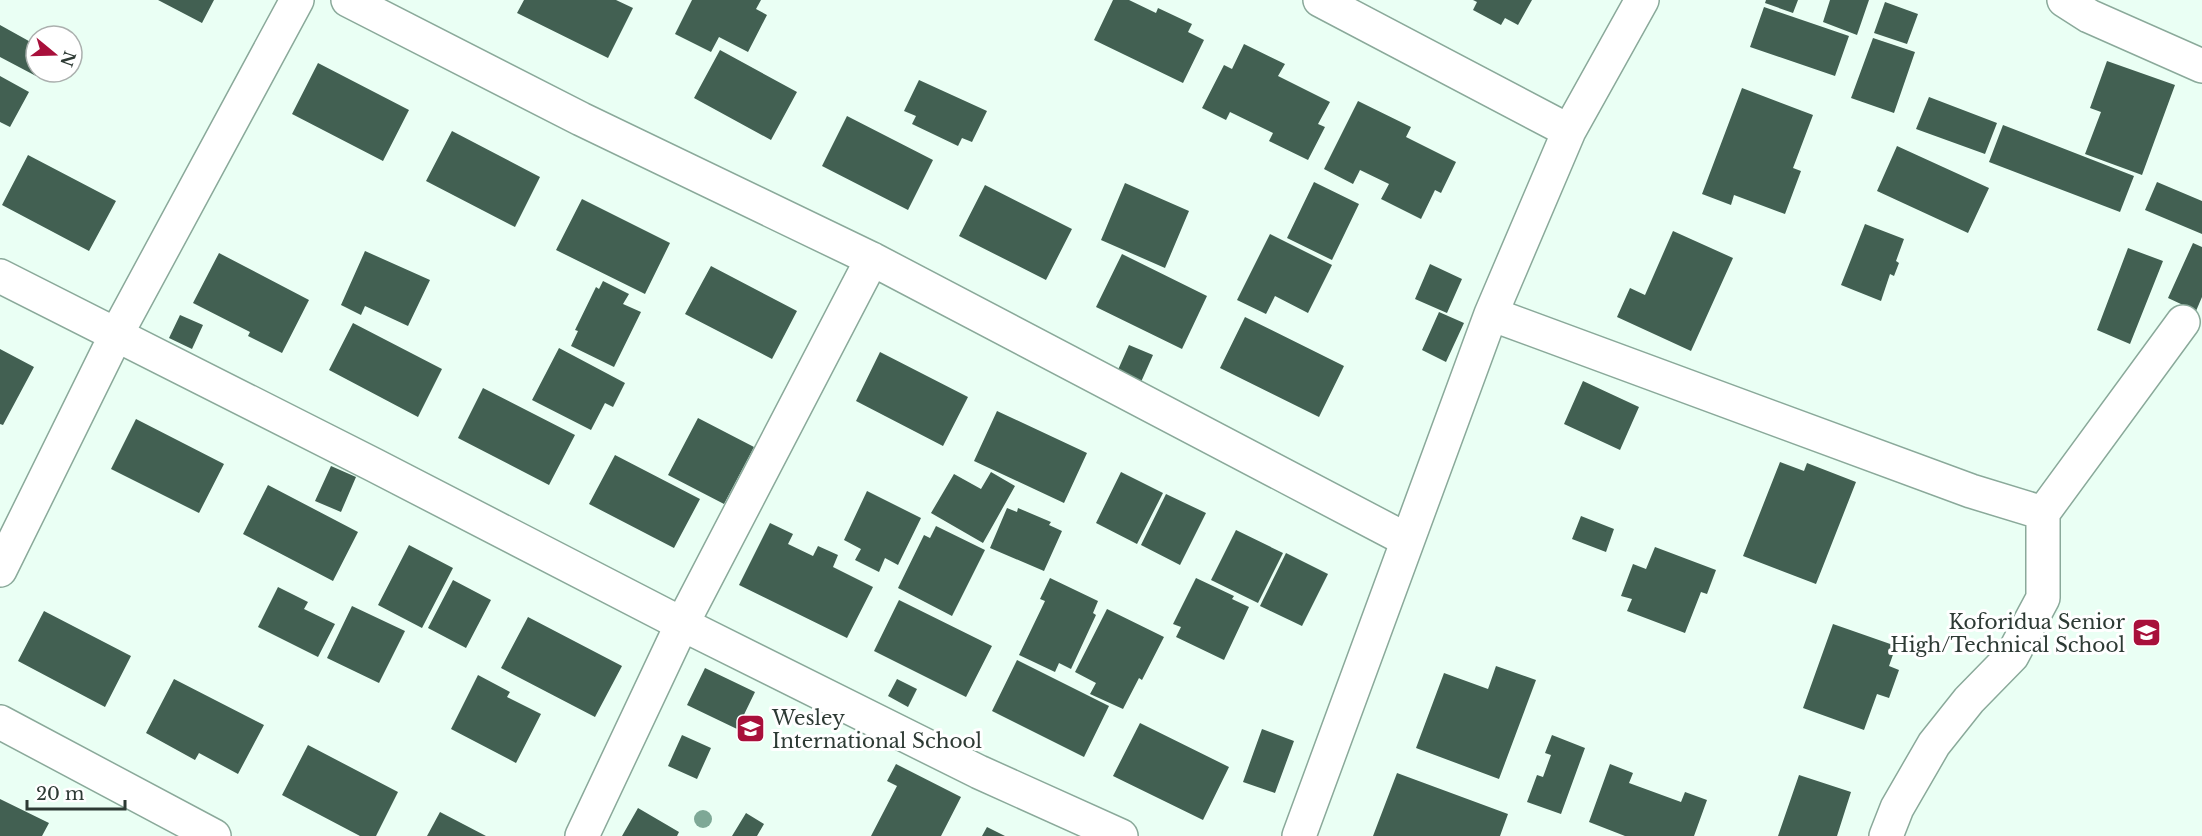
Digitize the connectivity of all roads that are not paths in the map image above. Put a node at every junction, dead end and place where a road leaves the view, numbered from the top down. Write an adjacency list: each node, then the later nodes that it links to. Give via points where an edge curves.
1 (297, 0): 12 (street)
2 (348, 0): 8 (street, via 581,119)
3 (1320, 0): 7 (street)
4 (1642, 0): 7 (street)
5 (2064, 0): 6 (street, via 2089,16)
6 (2202, 66)
7 (1569, 131): 10 (street)
8 (873, 259): 14 (street); 16 (street)
9 (0, 276): 12 (street)
10 (1491, 314): 13 (street, via 1971,491); 14 (street)
11 (2183, 321): 13 (street)
12 (116, 335): 15 (street); 16 (street)
13 (2043, 513): 22 (street, via 2043,598 2012,656 1934,744 1897,808)
14 (1407, 540): 21 (street)
15 (0, 570)
16 (682, 624): 19 (street); 20 (street, via 979,772)
17 (0, 722): 18 (street)
18 (214, 836)
19 (582, 836)
20 (1121, 836)
21 (1299, 836)
22 (1887, 836)

